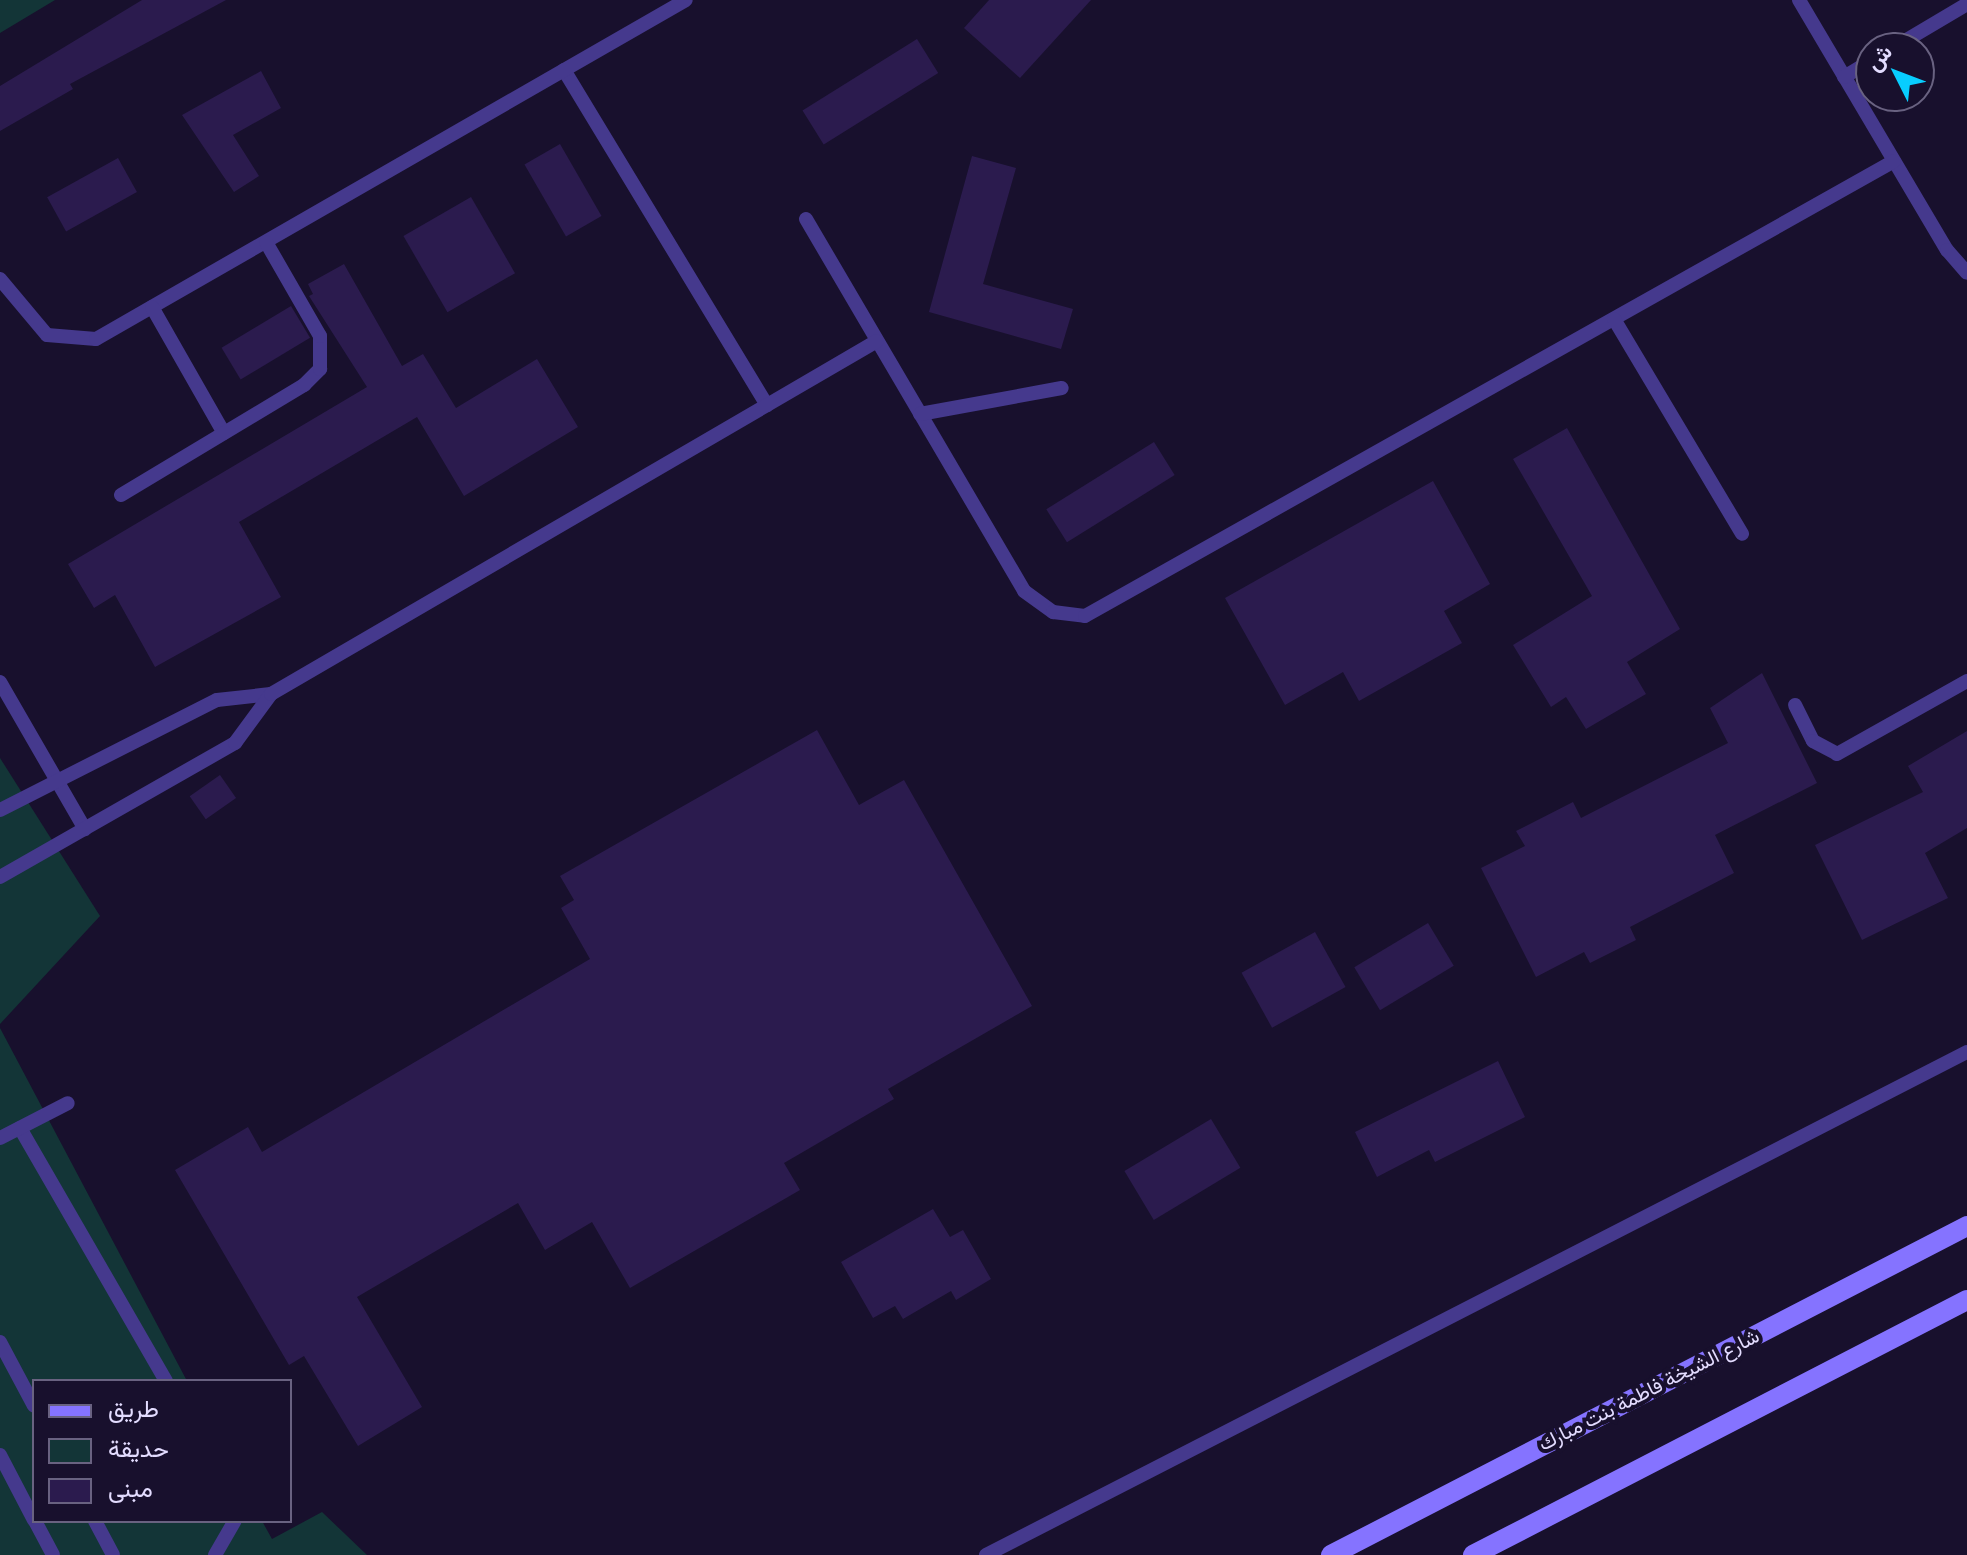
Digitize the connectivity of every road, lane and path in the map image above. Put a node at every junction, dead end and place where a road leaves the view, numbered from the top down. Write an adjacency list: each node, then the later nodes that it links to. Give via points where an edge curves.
1 (686, 0): 5 (lane)
2 (1799, 0): 7 (lane)
3 (1967, 4): 4 (lane)
4 (1920, 32)
5 (564, 70): 10 (lane); 17 (lane)
6 (1855, 70): 7 (lane)
7 (1844, 77): 8 (lane)
8 (1894, 161): 11 (lane); 14 (lane)
9 (806, 219): 15 (lane)
10 (266, 242): 13 (lane); 19 (lane, via 320,336 323,358 304,385)
11 (1967, 273)
12 (0, 279): 13 (lane, via 34,326 62,341 96,339)
13 (152, 307): 19 (lane)
14 (1614, 319): 18 (lane, via 1085,616 1053,612 1024,591); 21 (lane)
15 (877, 341): 17 (lane); 18 (lane)
16 (1062, 388): 18 (lane)
17 (767, 405): 24 (lane)
18 (920, 414)
19 (224, 433): 20 (lane)
20 (121, 495)
21 (1742, 534)
22 (1967, 681): 25 (lane, via 1837,754 1813,741)
23 (0, 682): 26 (lane)
24 (271, 694): 26 (lane, via 217,700); 28 (lane, via 235,743)
25 (1795, 705)
26 (58, 780): 27 (lane); 28 (lane)
27 (0, 810)
28 (85, 829): 29 (lane)
29 (0, 877)
30 (1967, 1052): 47 (lane)
31 (68, 1103): 32 (lane)
32 (20, 1128): 33 (lane); 37 (lane)
33 (0, 1138)
34 (1967, 1226): 48 (street, شارع الشيخة فاطمة بنت مبارك)
35 (1967, 1300): 49 (street)
36 (0, 1342): 38 (lane)
37 (165, 1379)
38 (32, 1402)
39 (0, 1455): 40 (lane)
40 (32, 1516)
41 (36, 1523): 44 (lane)
42 (96, 1523): 45 (lane)
43 (234, 1523): 46 (lane)
44 (53, 1555)
45 (113, 1555)
46 (215, 1555)
47 (986, 1555)
48 (1331, 1555)
49 (1473, 1555)

